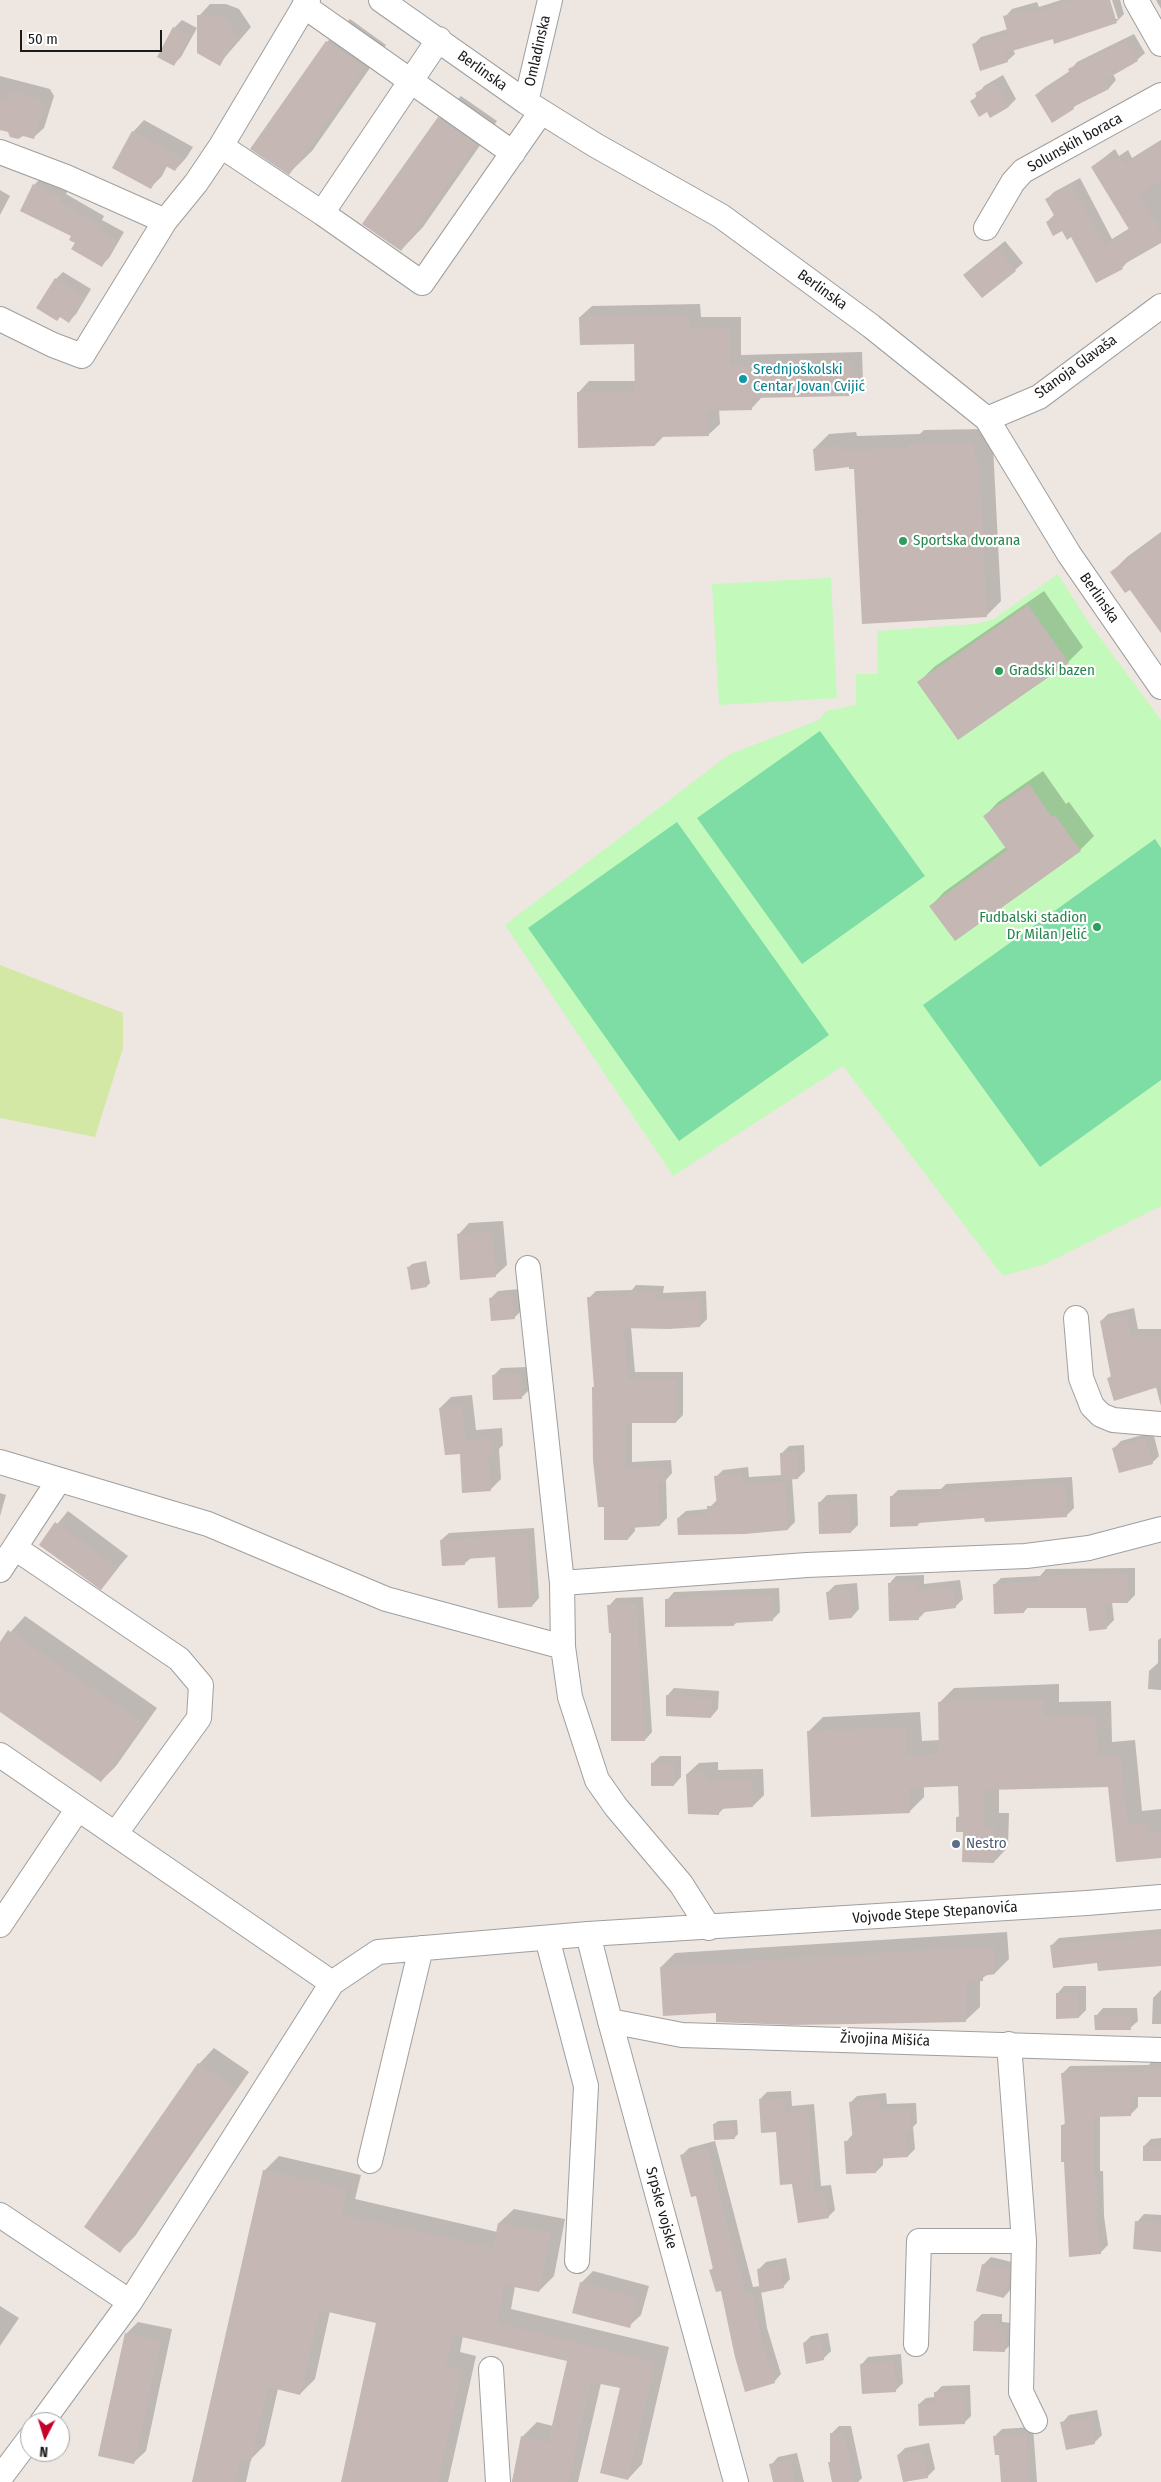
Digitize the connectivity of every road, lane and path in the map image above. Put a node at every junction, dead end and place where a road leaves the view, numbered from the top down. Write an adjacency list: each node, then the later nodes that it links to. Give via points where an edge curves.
1 (381, 0): 5 (street, Berlinska)
2 (550, 0): 9 (street, Omladinska)
3 (1136, 0): 6 (street)
4 (306, 3): 7 (street); 10 (street)
5 (439, 39): 7 (street); 9 (street, Berlinska)
6 (1161, 44)
7 (411, 81): 12 (street); 13 (street)
8 (1161, 95): 15 (street, Solunskih boraca, via 1023,171)
9 (534, 107): 12 (street); 18 (street, Berlinska, via 721,216 872,326)
10 (221, 146): 13 (street); 14 (street)
11 (0, 152): 14 (street)
12 (513, 153): 13 (street, via 422,283)
13 (322, 213)
14 (165, 221): 17 (street, via 82,356)
15 (986, 228)
16 (1161, 306): 18 (street, Stanoja Glavaša, via 1039,397)
17 (0, 319)
18 (986, 419): 19 (street, Berlinska, via 1069,554)
19 (1161, 687)
20 (528, 1268): 28 (street)
21 (1076, 1318): 22 (street, via 1081,1378 1092,1406 1113,1420)
22 (1161, 1424)
23 (0, 1462): 24 (street)
24 (59, 1480): 26 (street); 29 (street, via 208,1524 386,1599)
25 (1161, 1529): 28 (street, via 1090,1548 1026,1556 807,1565)
26 (15, 1548): 27 (street); 32 (street, via 179,1659 201,1686 199,1718)
27 (0, 1570)
28 (562, 1583): 29 (street)
29 (563, 1647): 35 (street, via 570,1698 597,1780 681,1884)
30 (0, 1755): 31 (street)
31 (77, 1810): 32 (street); 34 (street)
32 (116, 1833): 39 (street)
33 (1161, 1896): 35 (street, Vojvode Stepe Stepanovića)
34 (0, 1925)
35 (709, 1928): 36 (street, Vojvode Stepe Stepanovića)
36 (588, 1934): 37 (street, Vojvode Stepe Stepanovića); 40 (street, Srpske vojske)
37 (547, 1938): 38 (street, Vojvode Stepe Stepanovića); 46 (street, via 586,2086)
38 (421, 1948): 39 (street, Vojvode Stepe Stepanovića, via 378,1952); 43 (street)
39 (332, 1983): 47 (street)
40 (610, 2022): 41 (street, Živojina Mišića, via 682,2035); 55 (street, Srpske vojske)
41 (1009, 2044): 42 (street, Živojina Mišića); 45 (street)
42 (1161, 2050)
43 (370, 2161)
44 (0, 2215): 47 (street)
45 (1024, 2241): 48 (street, via 919,2241); 51 (street, via 1021,2392)
46 (578, 2261)
47 (130, 2302): 50 (street)
48 (916, 2344)
49 (491, 2369): 54 (street)
50 (49, 2412)
51 (1035, 2421)
52 (20, 2451): 53 (street)
53 (0, 2478)
54 (498, 2482)
55 (736, 2482)

